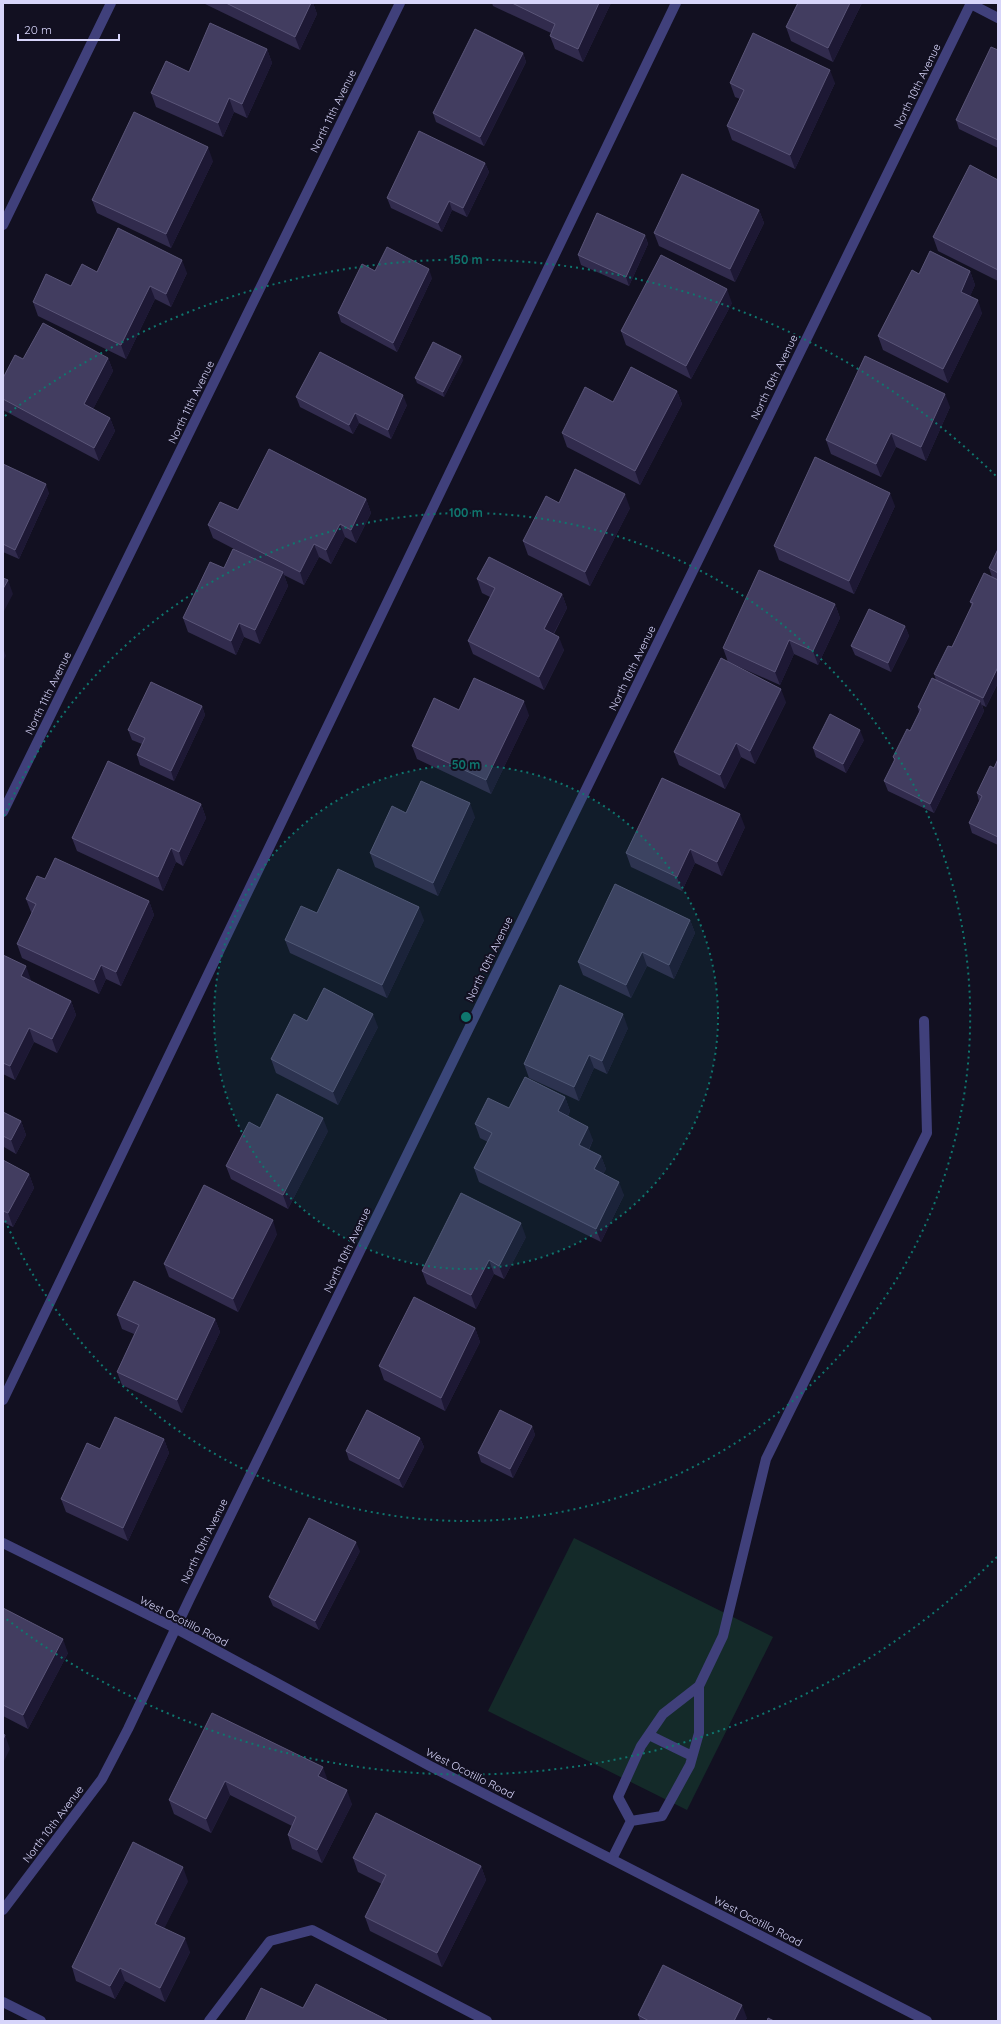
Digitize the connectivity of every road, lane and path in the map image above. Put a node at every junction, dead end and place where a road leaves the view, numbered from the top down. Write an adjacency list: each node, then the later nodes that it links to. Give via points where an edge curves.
1 (112, 3): 6 (street)
2 (400, 3): 7 (street, North 11th Avenue)
3 (676, 3): 9 (street)
4 (971, 3): 5 (street); 11 (street, North 10th Avenue)
5 (998, 18)
6 (3, 225)
7 (3, 812)
8 (924, 1020): 12 (street, via 927,1133 766,1459 724,1636)
9 (3, 1400)
10 (3, 1543): 11 (street, West Ocotillo Road)
11 (175, 1628): 16 (street, West Ocotillo Road, via 430,1766); 17 (street, North 10th Avenue, via 102,1779)
12 (699, 1686): 13 (street, via 663,1714); 14 (street, via 699,1733)
13 (649, 1735): 14 (street); 15 (street, via 618,1797)
14 (692, 1756): 15 (street, via 690,1765 662,1816)
15 (631, 1821): 16 (street)
16 (612, 1859): 22 (street, West Ocotillo Road)
17 (3, 1910)
18 (3, 2002): 19 (street)
19 (41, 2021)
20 (209, 2021): 21 (street, via 270,1941 312,1930)
21 (487, 2021)
22 (927, 2021)

